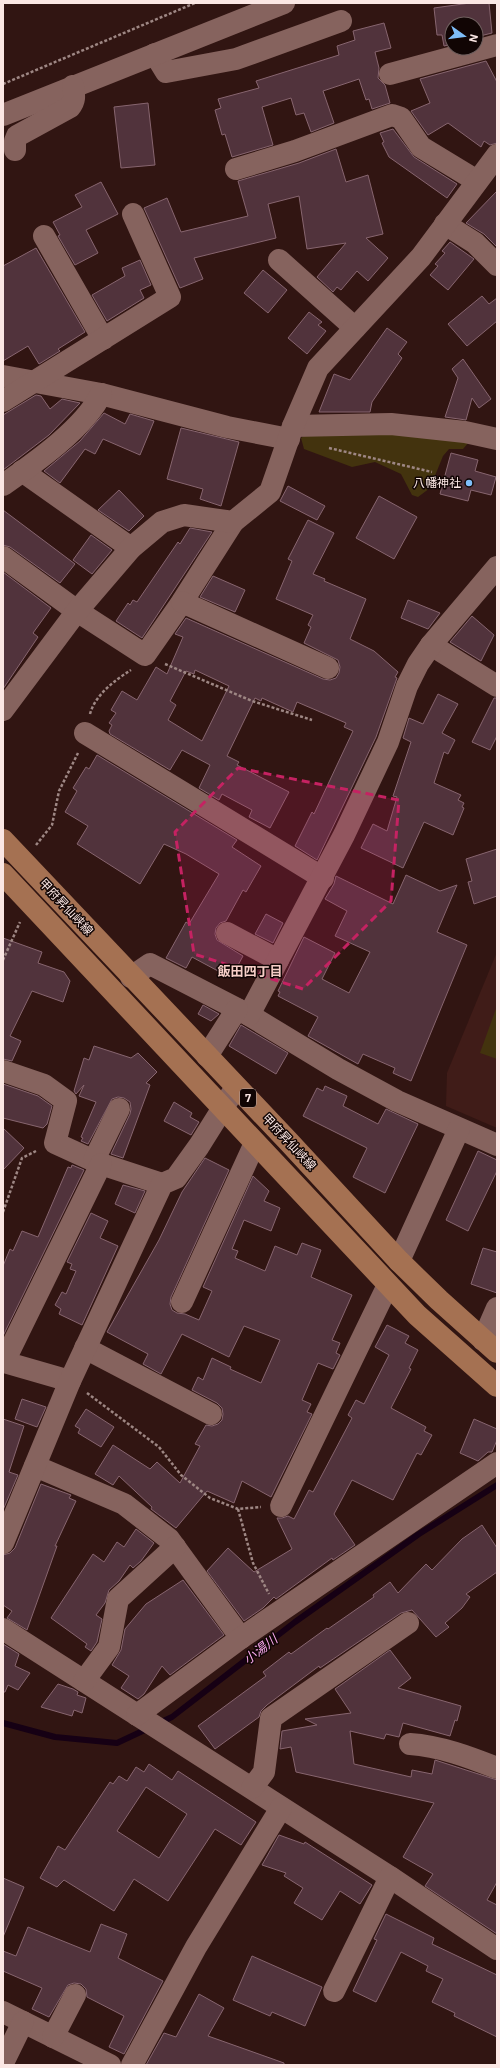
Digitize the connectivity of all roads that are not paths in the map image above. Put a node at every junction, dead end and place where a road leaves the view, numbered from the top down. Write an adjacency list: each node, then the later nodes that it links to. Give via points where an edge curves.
1 (284, 3): 4 (street)
2 (341, 21): 4 (street, via 236,60 166,72)
3 (497, 45): 5 (street)
4 (155, 54): 6 (street)
5 (390, 74)
6 (73, 86): 7 (street); 8 (street, via 75,96 70,107 17,136)
7 (3, 115)
8 (15, 150)
9 (497, 155): 11 (street)
10 (236, 169): 11 (street, via 295,151 392,115 401,118 421,147)
11 (477, 181): 13 (street)
12 (133, 214): 18 (street, via 170,297)
13 (445, 224): 16 (street, via 475,243); 17 (street, via 421,257)
14 (44, 236): 18 (street)
15 (279, 260): 17 (street)
16 (497, 265)
17 (354, 328): 23 (street, via 318,368)
18 (103, 339): 20 (street)
19 (3, 376): 20 (street)
20 (35, 382): 21 (street); 22 (street)
21 (101, 394): 23 (street, via 227,427); 25 (street, via 96,404 64,438)
22 (3, 401)
23 (291, 432): 24 (street, via 391,424); 27 (street, via 270,492)
24 (497, 438)
25 (22, 471): 26 (street); 28 (street)
26 (3, 485)
27 (233, 522): 28 (street, via 184,515 162,522); 31 (street)
28 (131, 548): 32 (street)
29 (3, 557): 32 (street)
30 (497, 567): 33 (street)
31 (182, 602): 32 (street, via 145,655); 34 (street)
32 (77, 611): 36 (street)
33 (431, 645): 35 (street); 40 (street, via 407,686 388,742)
34 (328, 668)
35 (497, 686)
36 (3, 710)
37 (85, 733): 40 (street)
38 (3, 840): 43 (main road, 甲府昇仙峡線 / 7)
39 (3, 874): 49 (main road, 甲府昇仙峡線 / 7)
40 (323, 878): 42 (street)
41 (227, 932): 42 (street)
42 (278, 960): 44 (street)
43 (131, 977): 44 (street, via 150,964); 45 (main road, 甲府昇仙峡線 / 7)
44 (243, 1012): 45 (street); 50 (street, via 397,1101)
45 (207, 1056): 47 (main road, 甲府昇仙峡線 / 7)
46 (3, 1071): 53 (street, via 44,1085 66,1101 55,1143)
47 (236, 1087): 49 (street); 55 (main road, 甲府昇仙峡線 / 7)
48 (119, 1109): 53 (street)
49 (223, 1109): 51 (main road, 甲府昇仙峡線 / 7); 54 (street, via 176,1178)
50 (459, 1129): 52 (street); 55 (street)
51 (255, 1143): 56 (main road, 甲府昇仙峡線 / 7); 57 (street)
52 (497, 1145)
53 (98, 1162): 54 (street); 61 (street, via 4,1362)
54 (162, 1184): 60 (street)
55 (399, 1261): 59 (main road, 甲府昇仙峡線 / 7)
56 (388, 1285): 62 (main road, 甲府昇仙峡線 / 7, via 417,1315); 66 (street)
57 (182, 1302)
58 (497, 1308): 59 (street)
59 (490, 1346)
60 (85, 1348): 61 (street); 63 (street)
61 (70, 1381): 65 (street)
62 (497, 1386)
63 (210, 1414)
64 (497, 1463): 71 (street)
65 (35, 1466): 67 (street); 68 (street, via 124,1504 169,1539)
66 (281, 1506)
67 (3, 1543)
68 (175, 1547): 71 (street); 72 (street, via 118,1599 109,1647)
69 (408, 1623): 76 (street, via 271,1718 264,1772)
70 (3, 1629): 72 (street)
71 (241, 1638): 73 (street)
72 (84, 1681): 73 (street)
73 (139, 1716): 76 (street)
74 (410, 1744): 75 (street, via 424,1745 469,1757)
75 (497, 1768)
76 (252, 1788): 77 (street)
77 (281, 1808): 78 (street); 87 (street, via 196,1947)
78 (390, 1877): 79 (street); 80 (street)
79 (497, 1949)
80 (334, 1991)
81 (75, 1994): 84 (street)
82 (3, 2012): 83 (street)
83 (23, 2022): 84 (street); 85 (street)
84 (53, 2037): 86 (street)
85 (3, 2063)
86 (110, 2065)
87 (132, 2065)

